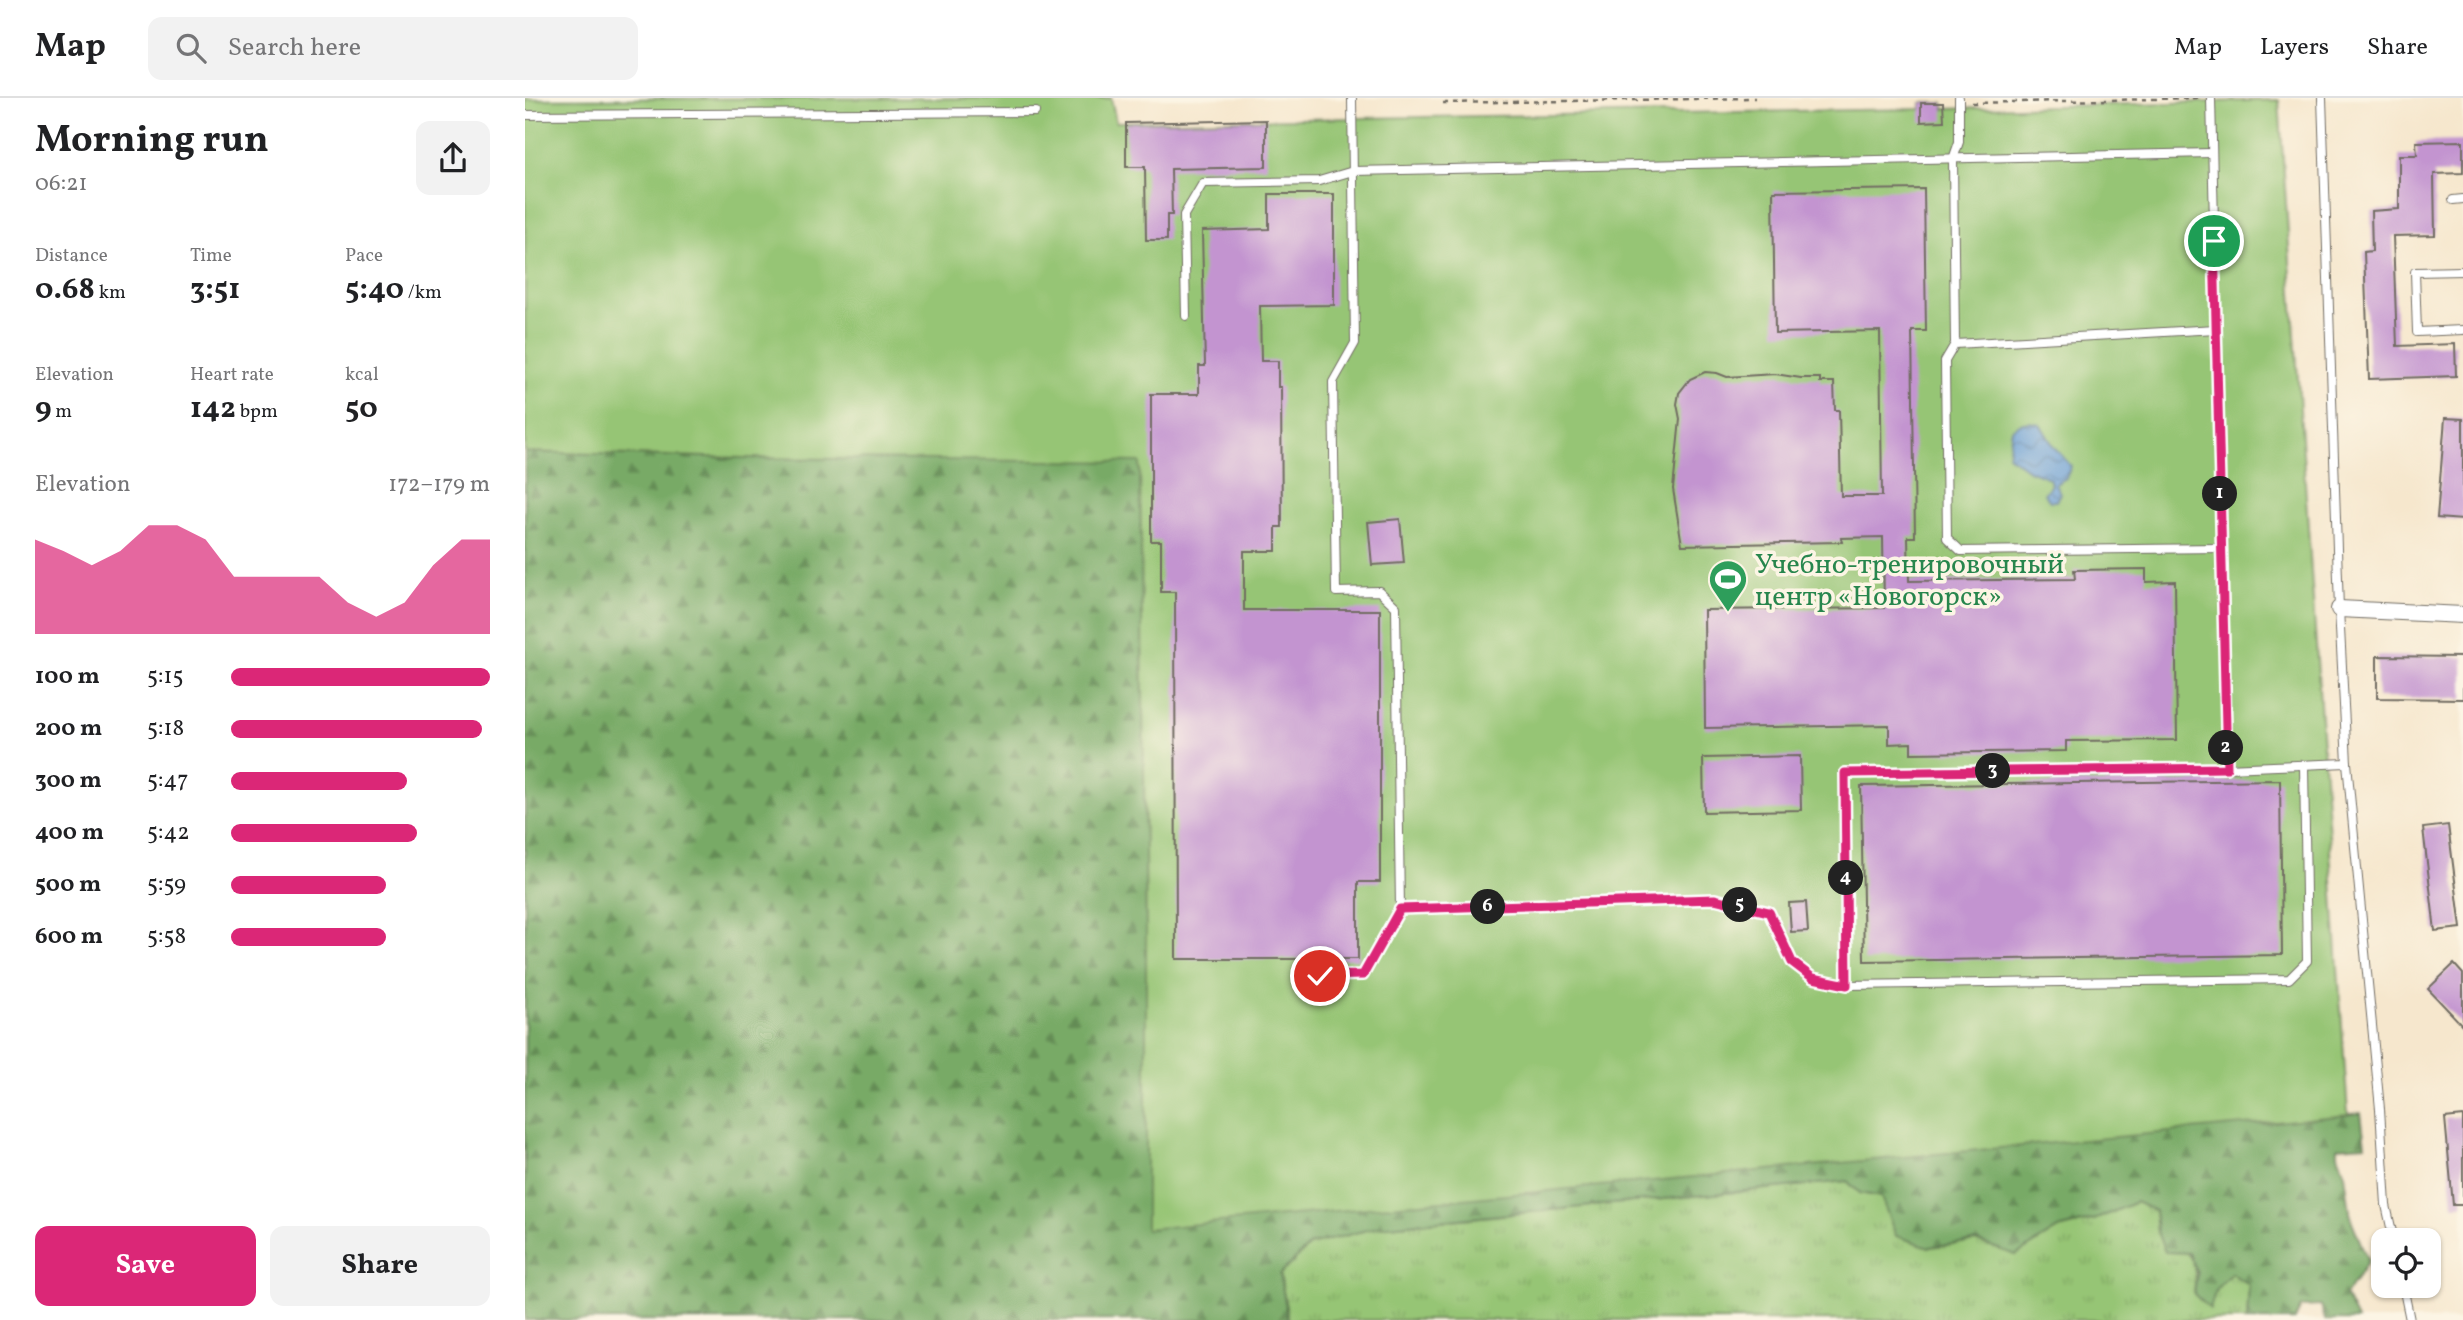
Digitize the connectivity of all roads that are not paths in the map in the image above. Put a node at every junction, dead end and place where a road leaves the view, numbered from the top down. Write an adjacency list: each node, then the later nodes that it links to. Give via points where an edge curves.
1 (1352, 98): 9 (lane)
2 (2211, 98): 7 (lane)
3 (2322, 98): 16 (lane)
4 (1959, 101): 8 (lane, via 1959,142)
5 (1035, 112): 6 (lane)
6 (525, 115)
7 (2212, 153): 8 (lane); 12 (lane)
8 (1953, 159): 9 (lane); 14 (lane)
9 (1353, 171): 11 (lane, via 1319,181 1203,183 1184,215); 21 (lane, via 1355,343 1333,382 1336,592 1379,591 1396,607)
10 (2463, 271): 13 (lane, via 2415,272 2417,332)
11 (1186, 316)
12 (2216, 329): 14 (lane); 15 (lane)
13 (2463, 330)
14 (1955, 344): 15 (lane, via 1945,361 1947,538 1961,551)
15 (2222, 548): 20 (lane)
16 (2339, 609): 17 (street); 18 (lane)
17 (2463, 615)
18 (2347, 763): 19 (lane); 24 (lane)
19 (2304, 765): 20 (lane); 23 (lane, via 2307,961 2289,978)
20 (2227, 768): 23 (lane, via 1845,773)
21 (1400, 909): 22 (lane, via 1363,975); 23 (lane, via 1715,899 1769,912 1792,962 1813,978)
22 (1320, 976)
23 (1847, 985)
24 (2391, 1228)
25 (2405, 1298): 26 (lane)
26 (2410, 1320)

